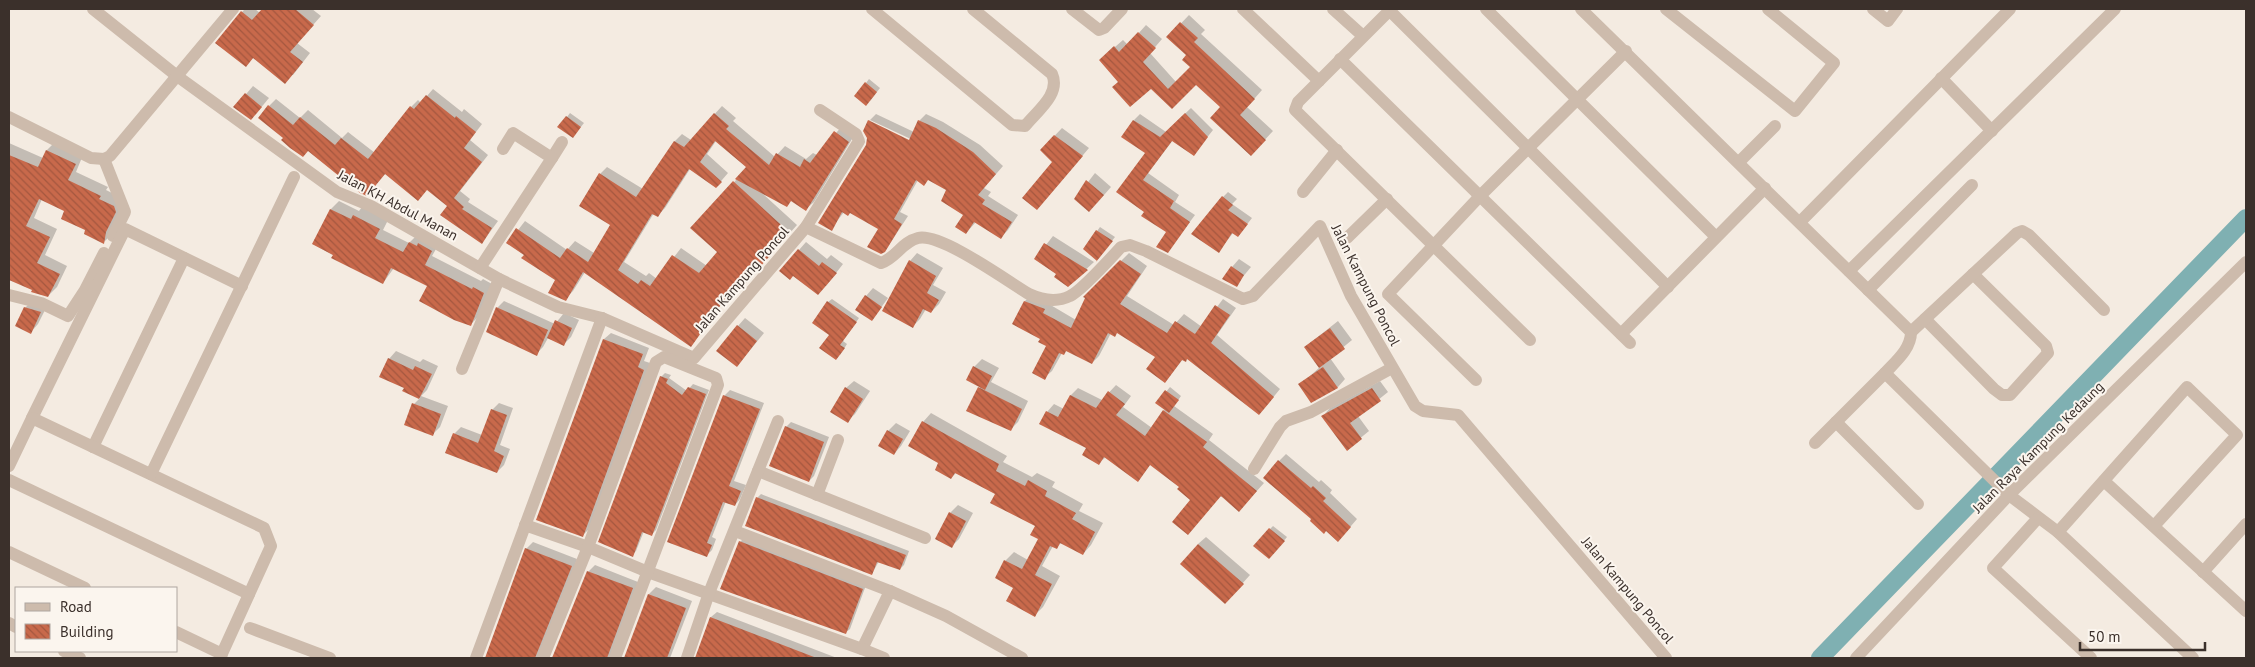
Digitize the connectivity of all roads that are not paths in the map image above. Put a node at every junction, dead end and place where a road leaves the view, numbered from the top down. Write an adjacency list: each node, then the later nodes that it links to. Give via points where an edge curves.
1 (93, 9): 21 (street, Jalan KH Abdul Manan)
2 (233, 9): 21 (street)
3 (872, 9): 4 (street, via 1012,125 1024,126 1054,92 1056,83 1052,74)
4 (973, 9)
5 (1072, 9): 6 (street, via 1099,30)
6 (1122, 9)
7 (1243, 9): 23 (street)
8 (1333, 9): 18 (street)
9 (1486, 9): 24 (street)
10 (1581, 9): 19 (street)
11 (1666, 9): 12 (street, via 1795,111 1834,63)
12 (1768, 9)
13 (1873, 9): 14 (street, via 1888,21)
14 (1897, 9)
15 (2010, 9): 22 (street)
16 (2115, 9): 28 (street)
17 (1390, 10): 18 (street); 31 (street)
18 (1362, 36): 20 (street)
19 (1626, 51): 24 (street); 35 (street)
20 (1340, 59): 23 (street); 40 (street)
21 (176, 76): 34 (street, via 110,156); 49 (street, Jalan KH Abdul Manan, via 337,192 371,206)
22 (1941, 78): 28 (street); 42 (street)
23 (1319, 81): 32 (street, via 1298,102 1295,110)
24 (1578, 98): 31 (street); 44 (street)
25 (820, 110): 43 (street, via 856,134 859,142)
26 (9, 117): 34 (street, via 91,158)
27 (1775, 126): 35 (street)
28 (1992, 131): 50 (street)
29 (562, 142): 33 (street)
30 (503, 149): 33 (street, via 513,133)
31 (1530, 149): 40 (street); 54 (street)
32 (1337, 150): 39 (street); 41 (street)
33 (552, 158): 49 (street)
34 (104, 159): 56 (street, via 125,212 68,316 41,303)
35 (1739, 162): 38 (street)
36 (294, 177): 53 (street)
37 (1972, 185): 55 (street)
38 (1765, 188): 42 (street); 44 (street)
39 (1302, 192)
40 (1481, 195): 46 (street); 54 (street, via 1626,339)
41 (1387, 199): 45 (street); 46 (street)
42 (1800, 222): 50 (street)
43 (806, 227): 62 (street, Jalan Kampung Poncol); 64 (street, Jalan Kampung Poncol, via 881,263 890,260 908,241 930,238 951,246 1029,294 1043,300 1059,300 1072,296 1121,247 1130,245 1248,299 1320,226 1351,296)
44 (1716, 237): 54 (street)
45 (1347, 238)
46 (1433, 245): 61 (street); 66 (street, via 1388,294)
47 (184, 258): 53 (street); 67 (street, via 125,229); 72 (street)
48 (2246, 262): 79 (street, Jalan Raya Kampung Kedaung)
49 (480, 268): 52 (street, Jalan KH Abdul Manan)
50 (1849, 271): 55 (street)
51 (1973, 274): 57 (street, via 2022,231); 59 (street); 59 (street, via 2046,346 2048,353 2044,360 2010,395 1994,389)
52 (499, 279): 58 (street, Jalan KH Abdul Manan, via 558,307); 63 (street)
53 (242, 286): 76 (street)
54 (1668, 287)
55 (1868, 290): 60 (street)
56 (9, 295)
57 (2104, 310)
58 (602, 318): 62 (street, Jalan KH Abdul Manan); 84 (street)
59 (1925, 319): 60 (street)
60 (1911, 332): 65 (street, via 1907,348)
61 (1530, 340)
62 (694, 358)
63 (462, 368)
64 (1392, 368): 74 (street, via 1311,412 1286,421); 112 (street, Jalan Kampung Poncol, via 1418,408 1458,415)
65 (1885, 373): 69 (street); 79 (street)
66 (1476, 380)
67 (32, 418): 72 (street); 73 (street)
68 (778, 421): 75 (street)
69 (1836, 422): 71 (street); 81 (street)
70 (838, 440): 80 (street)
71 (1816, 443)
72 (93, 447): 76 (street)
73 (9, 466)
74 (1254, 469)
75 (758, 471): 80 (street); 86 (street)
76 (151, 474): 96 (street, via 264,528 272,546)
77 (9, 480): 96 (street)
78 (2104, 481): 85 (street); 85 (street, via 2187,388 2237,435); 87 (street)
79 (2006, 492): 82 (street); 113 (street, Jalan Raya Kampung Kedaung)
80 (818, 495): 88 (street)
81 (1918, 504)
82 (2038, 518): 87 (street); 114 (street, via 1993,568)
83 (2246, 524): 92 (street)
84 (525, 525): 89 (street); 107 (street)
85 (2154, 526): 92 (street)
86 (735, 531): 94 (street); 95 (street)
87 (2058, 532): 115 (street)
88 (925, 538)
89 (588, 547): 91 (street); 91 (street, via 656,362 664,357 716,378 718,385); 108 (street)
90 (9, 552): 93 (street)
91 (648, 572): 95 (street); 109 (street)
92 (2203, 572): 97 (street)
93 (82, 587)
94 (890, 591): 100 (street); 111 (street, via 946,616)
95 (709, 593): 100 (street); 104 (street)
96 (249, 594): 103 (street)
97 (2246, 611)
98 (250, 628): 102 (street)
99 (178, 633): 103 (street)
100 (862, 649): 110 (street)
101 (66, 652): 105 (street)
102 (307, 654): 106 (street)
103 (221, 656)
104 (690, 657)
105 (80, 658)
106 (330, 658)
107 (476, 658)
108 (543, 658)
109 (615, 658)
110 (884, 658)
111 (1022, 658)
112 (1666, 658)
113 (1856, 658)
114 (2091, 658)
115 (2193, 658)

